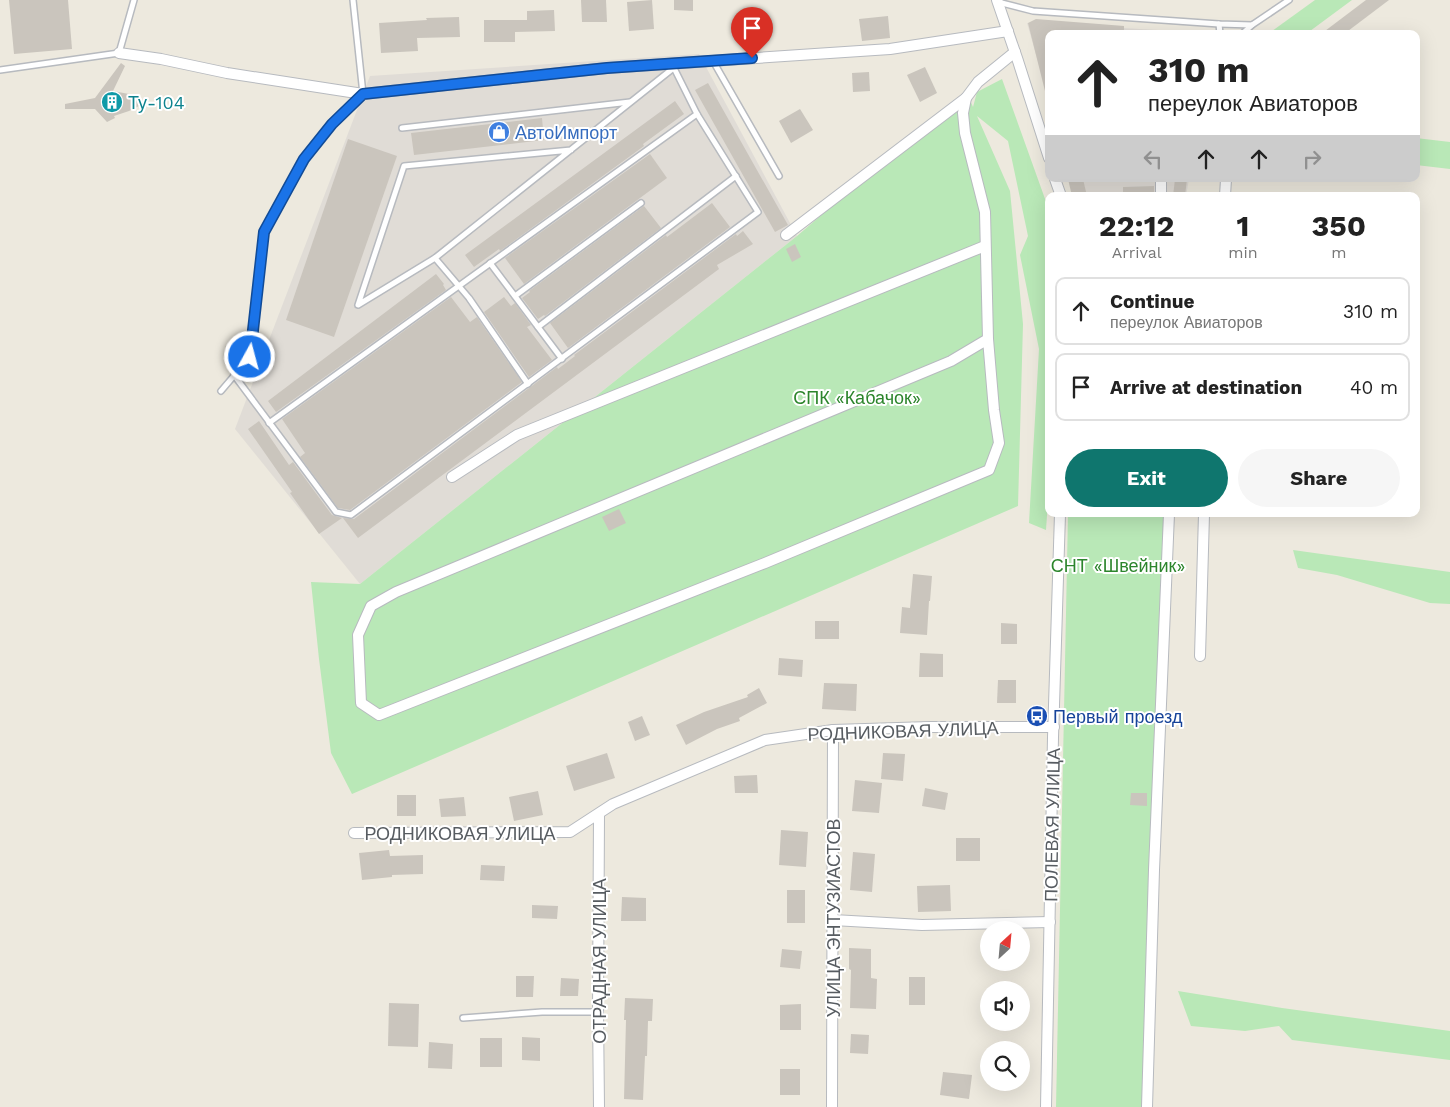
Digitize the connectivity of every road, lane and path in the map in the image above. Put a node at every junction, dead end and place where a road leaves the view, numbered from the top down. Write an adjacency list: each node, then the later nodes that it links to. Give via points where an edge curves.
1 (134, 0): 11 (lane)
2 (353, 0): 15 (lane)
3 (1289, 0): 6 (lane)
4 (998, 1): 5 (lane, via 1033,11); 9 (street)
5 (1219, 24): 6 (lane); 7 (lane)
6 (1252, 25): 8 (lane)
7 (1220, 30)
8 (1246, 30)
9 (1008, 31): 10 (street); 12 (street, via 890,49)
10 (1015, 52): 16 (street, via 978,82); 20 (street)
11 (119, 53): 14 (lane); 15 (street)
12 (713, 61): 13 (street); 23 (lane)
13 (677, 65): 15 (street, via 607,68); 17 (lane); 18 (lane)
14 (0, 70)
15 (363, 94): 34 (lane, via 332,124 304,159 264,232 250,357)
16 (966, 98): 25 (street); 26 (street, via 965,133 985,212)
17 (630, 102): 19 (lane); 21 (lane)
18 (697, 114): 22 (lane); 28 (lane)
19 (402, 128)
20 (1045, 146)
21 (571, 150): 27 (lane); 27 (lane, via 404,166 358,305)
22 (736, 176): 31 (lane); 33 (lane, via 758,212)
23 (779, 176)
24 (641, 203): 30 (lane)
25 (786, 235)
26 (985, 246): 32 (street); 38 (street, via 517,435)
27 (435, 258): 29 (lane)
28 (490, 263): 29 (lane); 30 (lane)
29 (459, 286): 35 (lane); 37 (lane)
30 (515, 296): 31 (lane)
31 (538, 327): 33 (lane)
32 (988, 339): 32 (street, via 999,443 989,470 765,563 379,715 361,703 358,636 371,606 405,588 951,361)
33 (562, 359): 35 (lane)
34 (234, 376): 36 (lane); 37 (lane)
35 (528, 384): 37 (lane, via 351,515 336,512)
36 (221, 391)
37 (269, 423)
38 (452, 477)
39 (1060, 517): 43 (street, ПОЛЕВАЯ УЛИЦА)
40 (1169, 517): 54 (street)
41 (1204, 517): 42 (street)
42 (1200, 656)
43 (1054, 727): 44 (street, РОДНИКОВАЯ УЛИЦА, via 930,726); 48 (street, ПОЛЕВАЯ УЛИЦА)
44 (833, 730): 45 (street, РОДНИКОВАЯ УЛИЦА, via 765,740 613,804); 47 (street, УЛИЦА ЭНТУЗИАСТОВ)
45 (599, 814): 46 (street, РОДНИКОВАЯ УЛИЦА, via 570,832); 49 (street, ОТРАДНАЯ УЛИЦА)
46 (354, 834)
47 (833, 920): 48 (street, via 922,925); 52 (street, УЛИЦА ЭНТУЗИАСТОВ)
48 (1050, 922): 53 (street, ПОЛЕВАЯ УЛИЦА)
49 (598, 1012): 50 (lane); 51 (street, ОТРАДНАЯ УЛИЦА)
50 (463, 1018)
51 (599, 1107)
52 (832, 1107)
53 (1046, 1107)
54 (1147, 1107)

